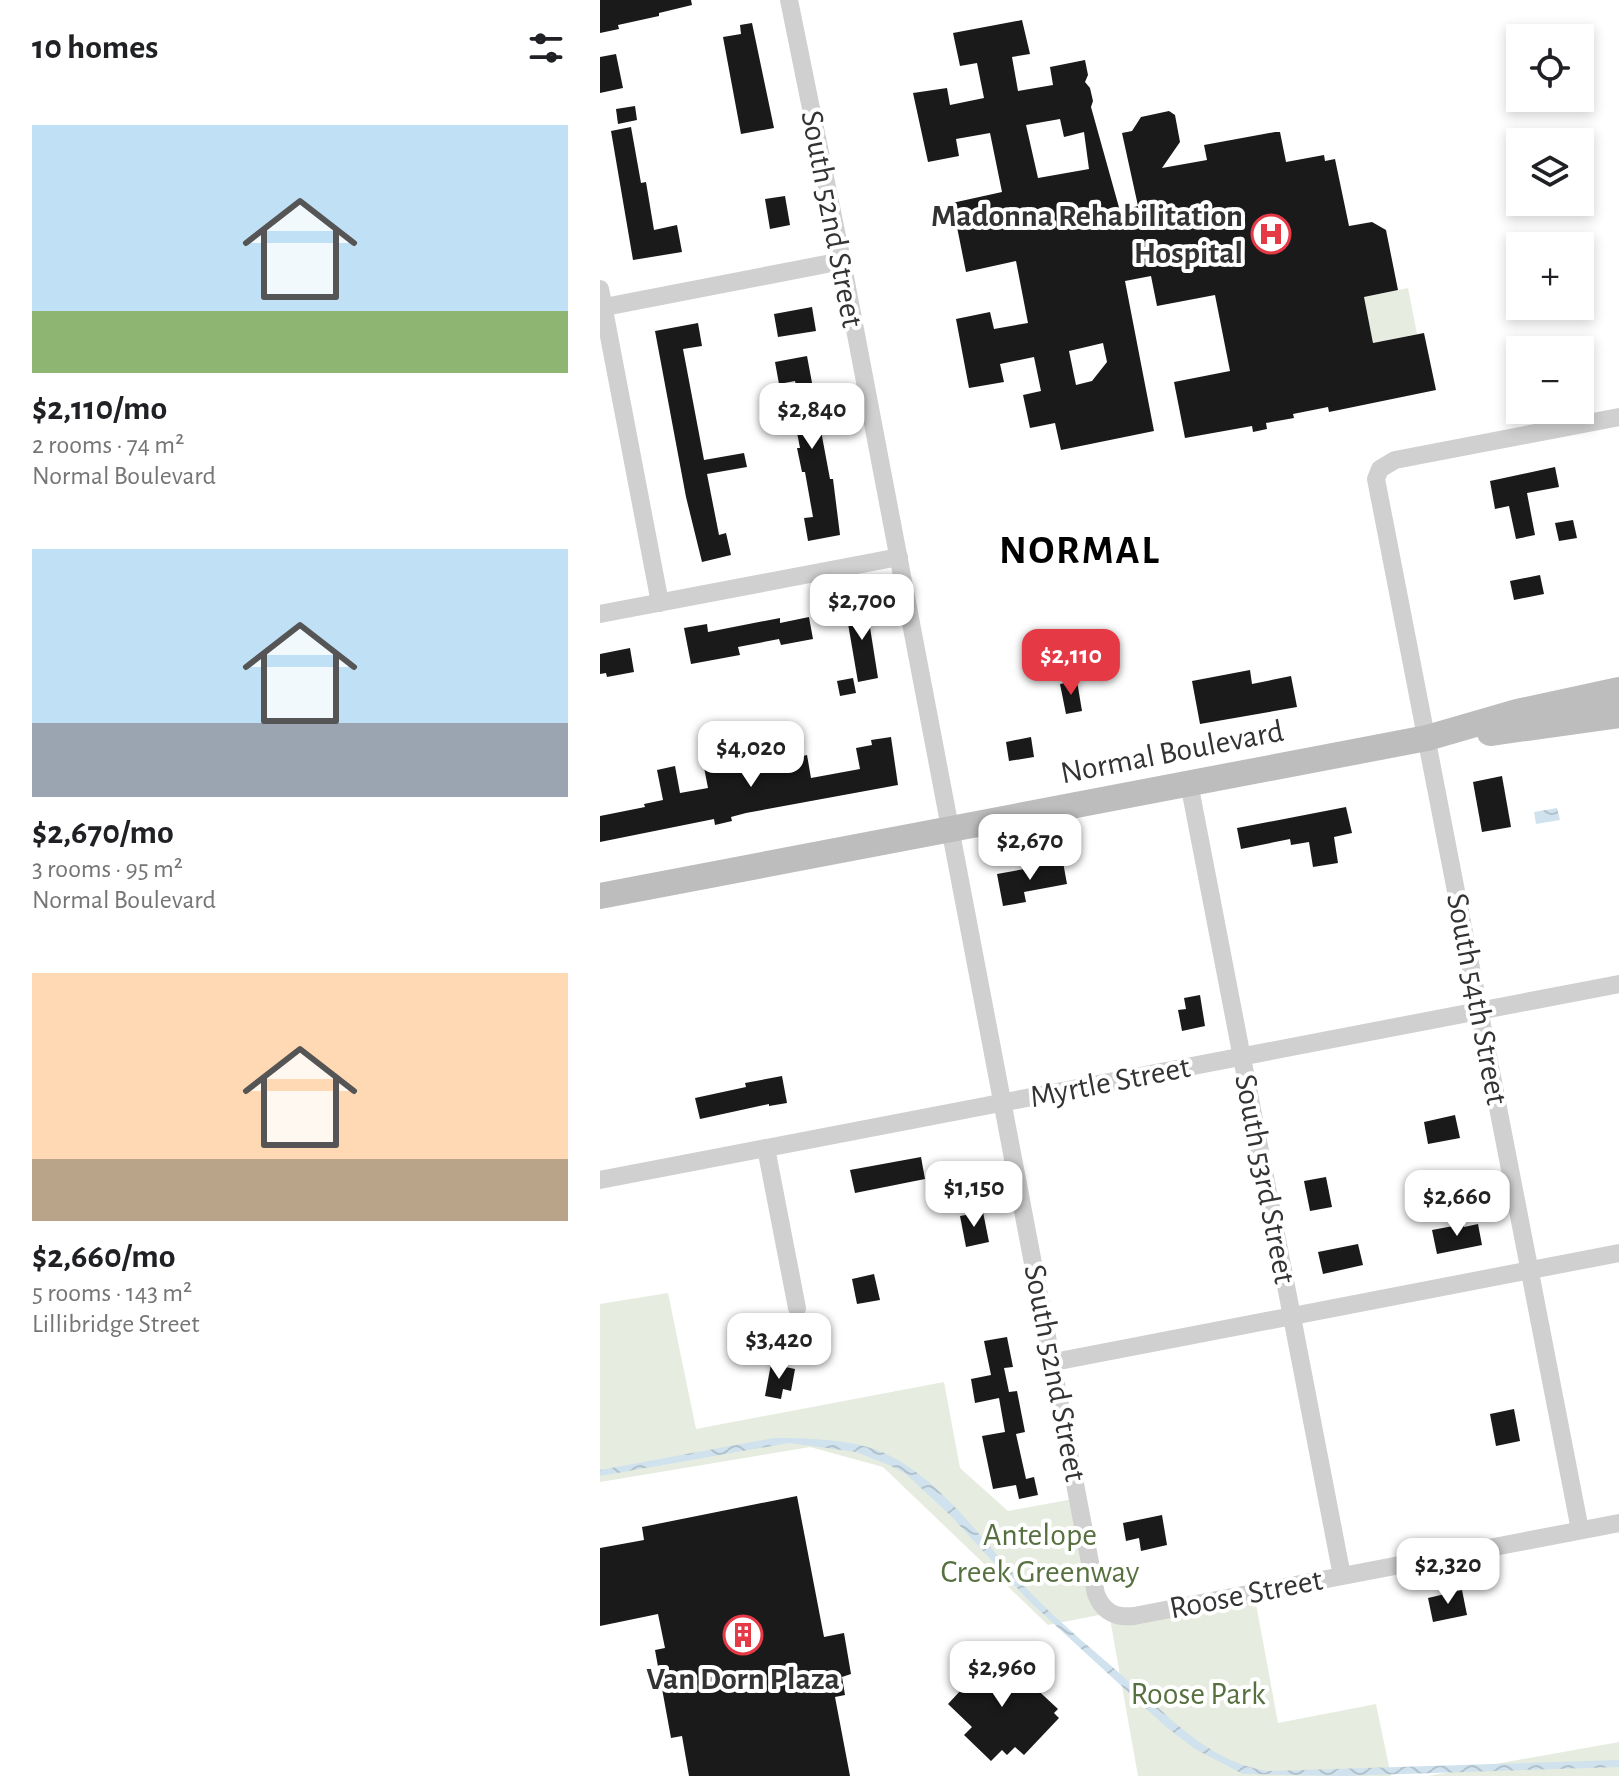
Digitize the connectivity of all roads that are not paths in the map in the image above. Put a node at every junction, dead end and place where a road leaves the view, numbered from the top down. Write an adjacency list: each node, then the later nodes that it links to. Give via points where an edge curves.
1 (789, 0): 2 (street, South 52nd Street)
2 (842, 261): 3 (street); 5 (street, South 52nd Street)
3 (601, 301): 6 (street)
4 (1619, 417): 10 (street, South 54th Street, via 1395,460 1380,469 1377,485)
5 (899, 557): 6 (street); 12 (street, South 52nd Street)
6 (660, 603): 7 (street)
7 (600, 614)
8 (1619, 690): 10 (main road, Normal Boulevard)
9 (1619, 715): 10 (main road, Normal Boulevard)
10 (1427, 738): 11 (main road, Normal Boulevard); 15 (street, South 54th Street)
11 (1189, 783): 12 (main road, Normal Boulevard); 16 (street, South 53rd Street)
12 (950, 829): 13 (main road, Normal Boulevard); 17 (street, South 52nd Street)
13 (600, 896)
14 (1619, 984): 15 (street, Myrtle Street)
15 (1480, 1011): 16 (street, Myrtle Street); 21 (street, South 54th Street)
16 (1242, 1057): 17 (street, Myrtle Street); 23 (street, South 53rd Street)
17 (1004, 1102): 18 (street, Myrtle Street); 24 (street, South 52nd Street)
18 (766, 1148): 19 (street, Myrtle Street); 22 (street)
19 (600, 1180)
20 (1619, 1253): 21 (street)
21 (1530, 1270): 23 (street); 26 (street, South 54th Street)
22 (797, 1308)
23 (1292, 1316): 24 (street); 27 (street, South 53rd Street)
24 (1054, 1362): 28 (street, South 52nd Street, via 1096,1594)
25 (1619, 1523): 26 (street, Roose Street)
26 (1580, 1530): 27 (street, Roose Street)
27 (1342, 1576): 28 (street, Roose Street, via 1134,1616)
28 (1109, 1612)

